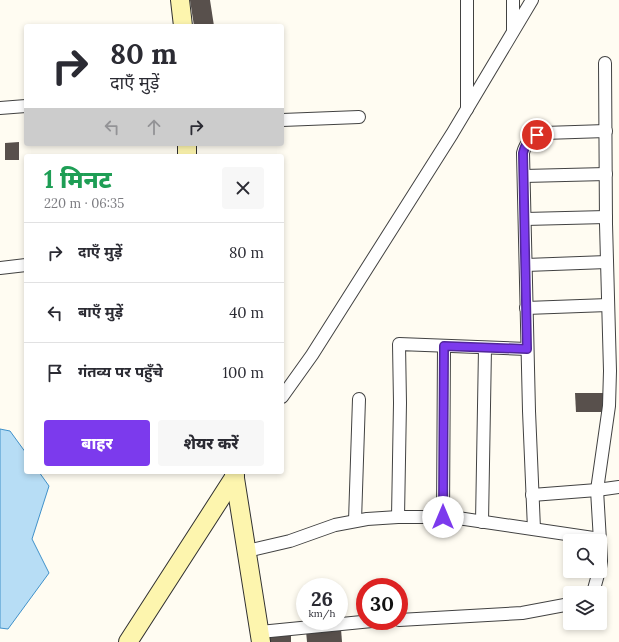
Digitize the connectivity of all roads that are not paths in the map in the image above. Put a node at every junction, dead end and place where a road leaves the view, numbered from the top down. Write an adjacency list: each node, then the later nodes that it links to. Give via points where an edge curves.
1 (180, 0): 5 (street)
2 (467, 0): 10 (street)
3 (513, 0): 6 (street)
4 (532, 0): 6 (street)
5 (183, 24)
6 (513, 32): 10 (street)
7 (605, 63): 13 (street)
8 (24, 106): 9 (street)
9 (0, 108)
10 (467, 109): 28 (street, via 312,355)
11 (359, 117): 12 (street)
12 (284, 120)
13 (606, 131): 14 (street); 15 (street, via 537,135 525,146)
14 (606, 174): 15 (street); 16 (street)
15 (524, 176): 17 (street)
16 (606, 217): 17 (street); 18 (street)
17 (525, 219): 20 (street)
18 (607, 262): 20 (street); 22 (street)
19 (24, 265): 21 (street)
20 (526, 265): 23 (street)
21 (0, 268)
22 (608, 305): 23 (street); 24 (street)
23 (526, 308): 27 (street)
24 (614, 325): 33 (street, via 609,406)
25 (444, 346): 26 (street); 35 (street, via 399,344); 36 (street)
26 (485, 348): 27 (street); 38 (street)
27 (527, 349): 34 (street)
28 (284, 394)
29 (359, 399): 37 (street)
30 (234, 474): 47 (street)
31 (235, 474): 42 (street)
32 (619, 487): 33 (street)
33 (597, 490): 34 (street); 41 (street)
34 (532, 495): 39 (street)
35 (398, 517): 36 (street); 37 (street)
36 (443, 517): 38 (street)
37 (355, 521): 42 (street, via 335,525 290,541)
38 (482, 522): 39 (street)
39 (534, 529): 40 (street)
40 (563, 534)
41 (600, 534)
42 (246, 551): 46 (street)
43 (563, 605): 44 (street, via 522,613)
44 (408, 619)
45 (356, 623): 46 (street)
46 (260, 637)
47 (128, 642)

